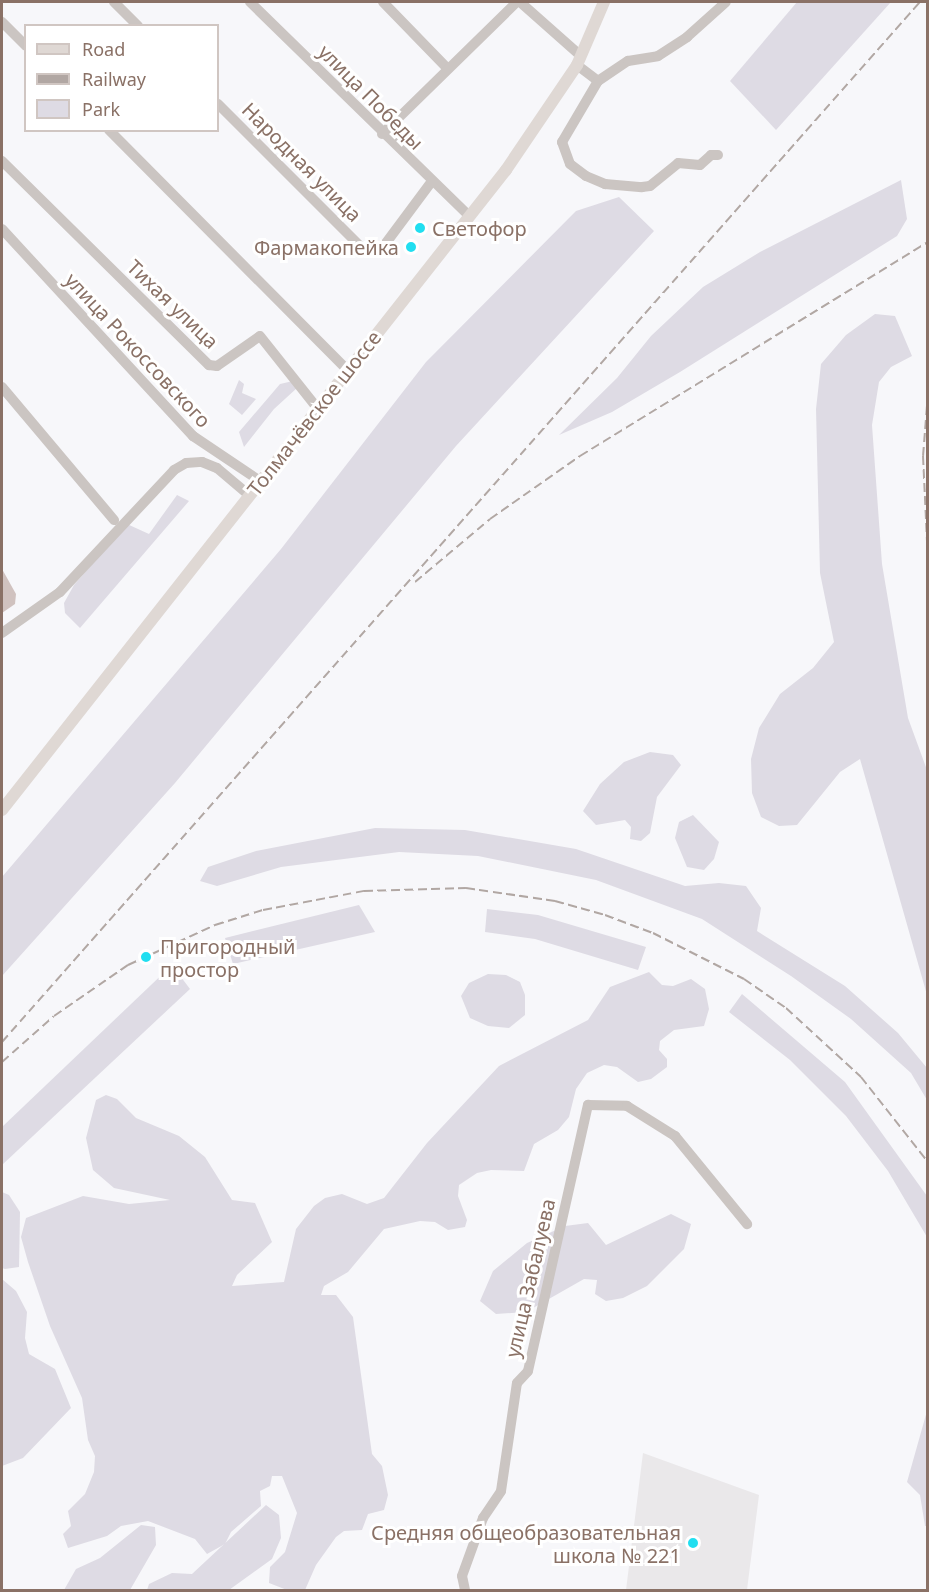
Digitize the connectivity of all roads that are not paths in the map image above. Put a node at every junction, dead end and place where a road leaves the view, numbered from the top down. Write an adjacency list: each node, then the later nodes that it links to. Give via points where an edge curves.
1 (114, 2): 8 (street)
2 (250, 2): 15 (street, улица Победы)
3 (384, 2): 11 (street)
4 (518, 2): 10 (street); 11 (street)
5 (604, 2): 10 (main road, Толмачёвское шоссе)
6 (726, 2): 12 (street, via 665,52 613,67)
7 (2, 22): 9 (street)
8 (136, 24)
9 (24, 44)
10 (579, 60): 12 (street); 19 (main road, Толмачёвское шоссе, via 542,121)
11 (447, 68): 15 (street)
12 (598, 81): 16 (street, via 562,142 570,164 586,176 605,184 650,186 678,163 700,165 711,155)
13 (219, 105): 18 (street, Народная улица, via 362,248 372,252 380,251)
14 (111, 132): 21 (street)
15 (382, 134): 18 (street, улица Победы)
16 (718, 155)
17 (2, 161): 23 (street, Тихая улица, via 209,365 217,366 260,336)
18 (432, 181): 19 (street, улица Победы)
19 (469, 216): 21 (main road, Толмачёвское шоссе)
20 (2, 229): 24 (street, улица Рокоссовского, via 193,436)
21 (348, 371): 23 (main road, Толмачёвское шоссе)
22 (2, 387): 26 (street)
23 (318, 409): 24 (main road, Толмачёвское шоссе)
24 (260, 481): 25 (main road, Толмачёвское шоссе)
25 (249, 495): 27 (street, via 202,462 180,467 60,592); 28 (main road, Толмачёвское шоссе)
26 (114, 520)
27 (2, 633)
28 (2, 810)
29 (747, 1224): 30 (street, улица Забалуева, via 675,1136 627,1106 588,1105 528,1371 517,1383 501,1491 483,1518 462,1576)
30 (465, 1590)

